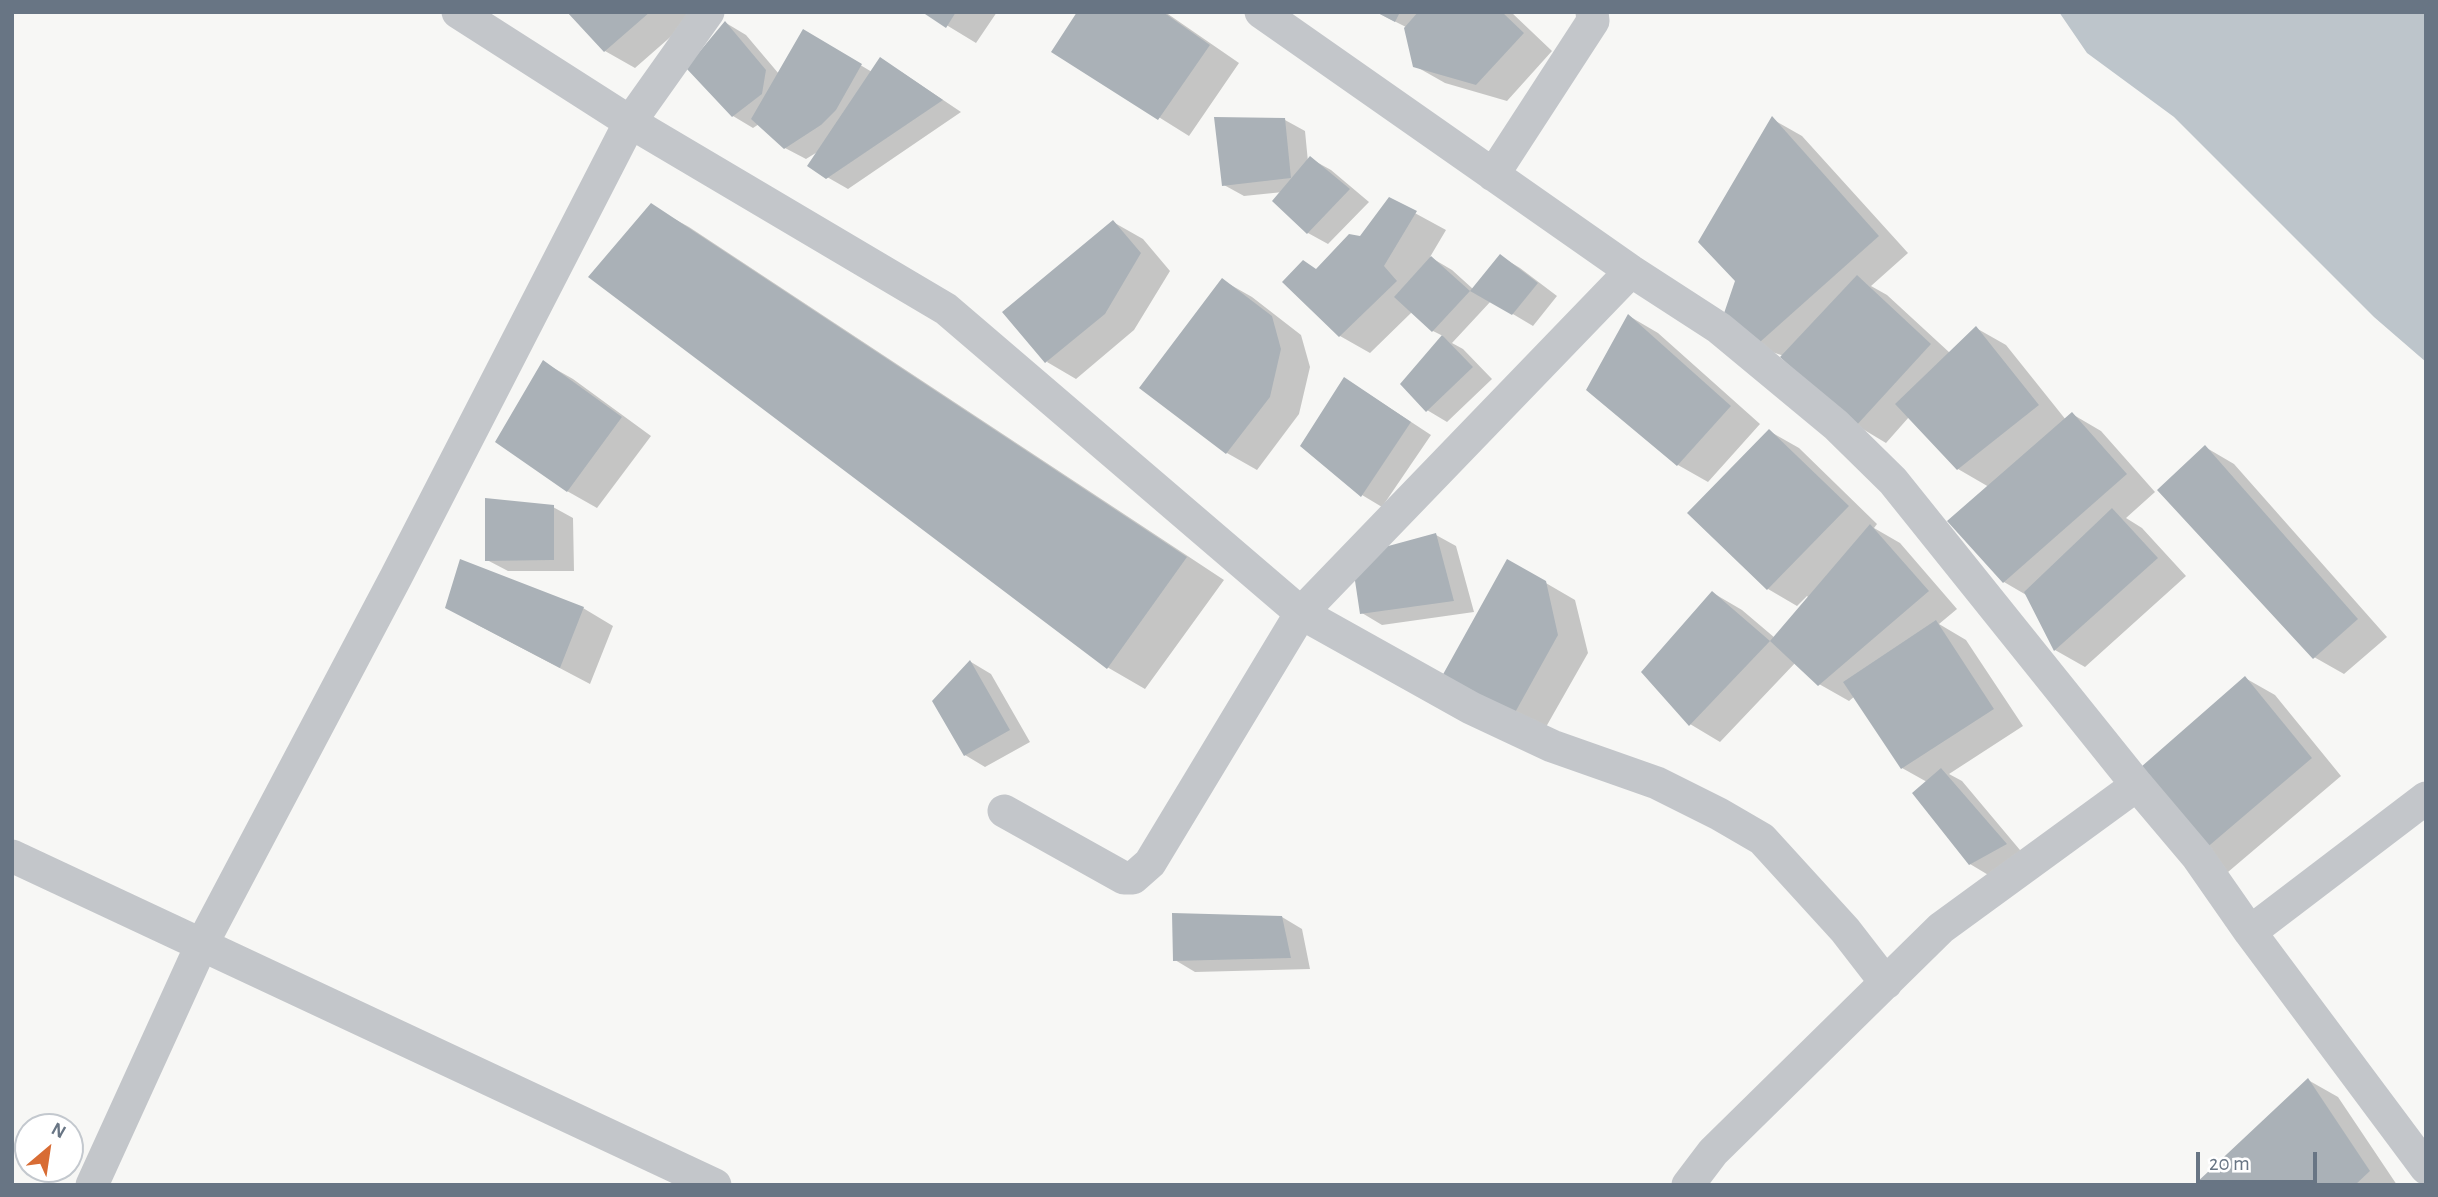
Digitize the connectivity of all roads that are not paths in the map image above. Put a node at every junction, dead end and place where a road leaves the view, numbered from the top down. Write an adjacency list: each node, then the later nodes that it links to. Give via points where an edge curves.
1 (458, 12): 5 (street)
2 (708, 12): 5 (street)
3 (1261, 12): 6 (street)
4 (1592, 12): 6 (street, via 1593,21)
5 (630, 122): 8 (street, via 946,309); 14 (street)
6 (1493, 175): 7 (street)
7 (1631, 271): 8 (street); 9 (street, via 1719,328 1836,425 1893,481)
8 (1301, 613): 11 (street, via 1150,863 1133,878 1124,878); 15 (street, via 1471,708 1552,746 1657,783 1762,839)
9 (2137, 785): 13 (street, via 2197,856); 15 (street, via 1941,928)
10 (2426, 798): 13 (street)
11 (1004, 811)
12 (12, 856): 14 (street)
13 (2250, 932): 16 (street)
14 (201, 946): 17 (street); 18 (street)
15 (1886, 983): 19 (street, via 1713,1152)
16 (2426, 1168)
17 (92, 1185)
18 (715, 1185)
19 (1688, 1185)

